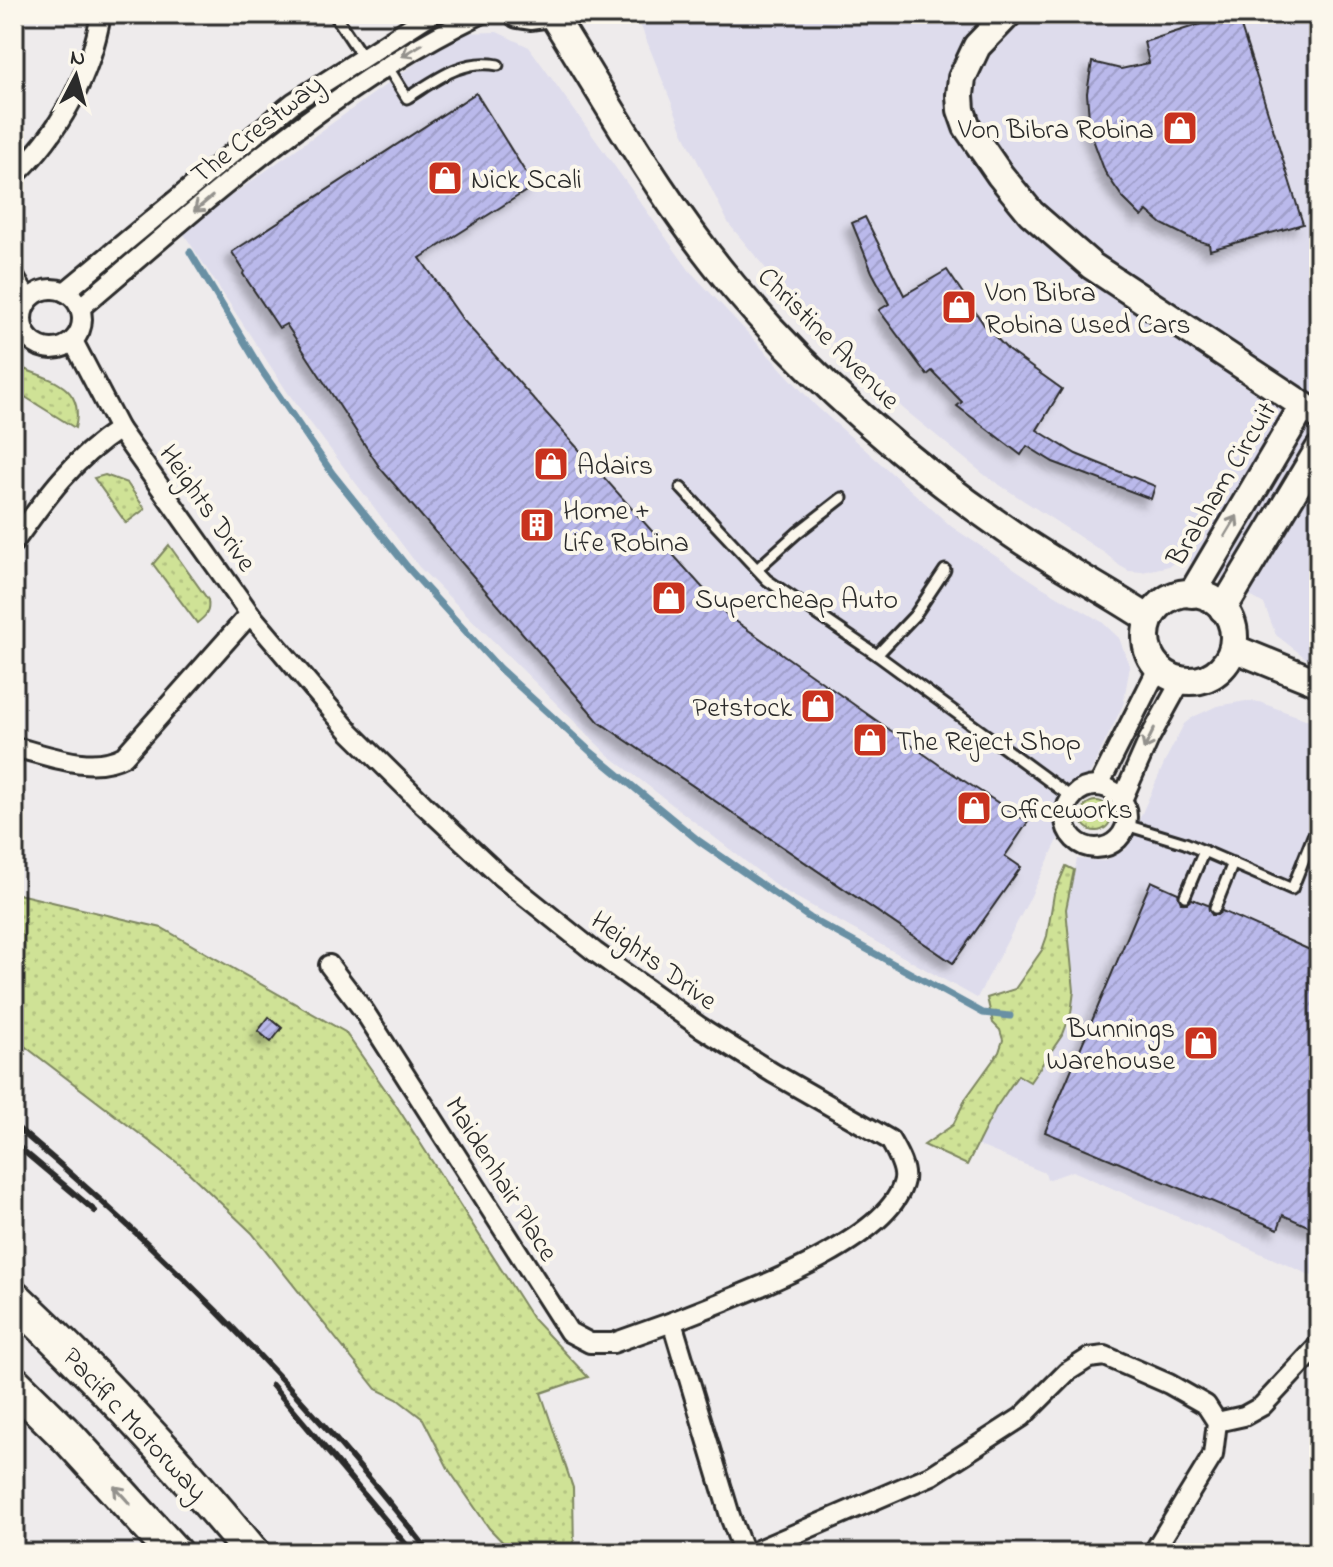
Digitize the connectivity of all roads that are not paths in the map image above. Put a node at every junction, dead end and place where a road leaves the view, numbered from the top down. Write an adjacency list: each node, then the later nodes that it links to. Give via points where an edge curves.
1 (101, 14): 12 (street, via 70,103 39,153)
2 (334, 14): 9 (lane)
3 (431, 14): 9 (street, The Crestway)
4 (481, 14): 11 (street, The Crestway, one-way to 11)
5 (518, 14): 6 (street)
6 (545, 14)
7 (552, 14): 29 (street, Christine Avenue, via 689,230 810,369 898,447 995,522)
8 (1008, 14): 18 (street, Brabham Circuit, via 977,46 960,95 967,127 1000,175 1031,213 1092,266)
9 (362, 56): 14 (street, The Crestway, via 294,102)
10 (498, 65): 11 (lane, via 481,62 456,68 407,98)
11 (387, 66): 16 (street, The Crestway, one-way to 16, via 287,134)
12 (14, 176)
13 (14, 277): 15 (street)
14 (65, 292): 15 (street, via 45,289); 16 (street)
15 (28, 300): 17 (street, via 21,318 27,337 44,348)
16 (80, 308): 17 (street, via 80,331)
17 (73, 341): 19 (street, Heights Drive)
18 (1311, 411): 26 (street, Brabham Circuit, one-way to 18)
19 (119, 429): 23 (street, via 67,471); 28 (street, Heights Drive)
20 (1319, 449): 27 (street)
21 (681, 488): 24 (lane)
22 (842, 498): 24 (lane)
23 (14, 542)
24 (757, 569): 31 (lane)
25 (945, 570): 31 (lane, via 915,615)
26 (1192, 594): 27 (street); 29 (street, via 1171,598)
27 (1223, 609): 30 (street, via 1233,627)
28 (250, 614): 34 (street, via 124,756 90,765); 46 (street, Heights Drive, via 350,732 500,876 700,1027 890,1140 905,1179 892,1206 818,1261)
29 (1149, 619): 32 (street, via 1146,645)
30 (1233, 648): 32 (street, via 1226,663 1198,681); 33 (street)
31 (877, 655): 36 (lane)
32 (1169, 674): 35 (street); 37 (street, one-way to 37)
33 (1319, 683)
34 (14, 747)
35 (1099, 785): 36 (street); 37 (street)
36 (1071, 797): 38 (street, via 1066,828 1080,844 1108,846)
37 (1122, 800): 38 (street)
38 (1126, 825): 40 (lane)
39 (1313, 836): 41 (lane, via 1292,889)
40 (1204, 851): 41 (lane); 42 (lane)
41 (1233, 863): 43 (lane)
42 (1185, 896)
43 (1215, 908)
44 (329, 965): 46 (street, Maidenhair Place, via 364,1011 569,1332 590,1343 613,1343)
45 (14, 1298): 53 (highway, Pacific Motorway, via 143,1428)
46 (672, 1322): 54 (street)
47 (1319, 1345): 50 (street, via 1262,1406)
48 (14, 1384): 51 (highway)
49 (14, 1417): 51 (highway)
50 (1217, 1422): 55 (street, via 1206,1405 1169,1384 1105,1356 1089,1358 1067,1372 1022,1417 932,1475); 56 (street, via 1213,1455)
51 (70, 1439): 52 (highway, one-way to 51)
52 (174, 1553)
53 (252, 1553)
54 (744, 1553)
55 (751, 1553)
56 (1153, 1553)

